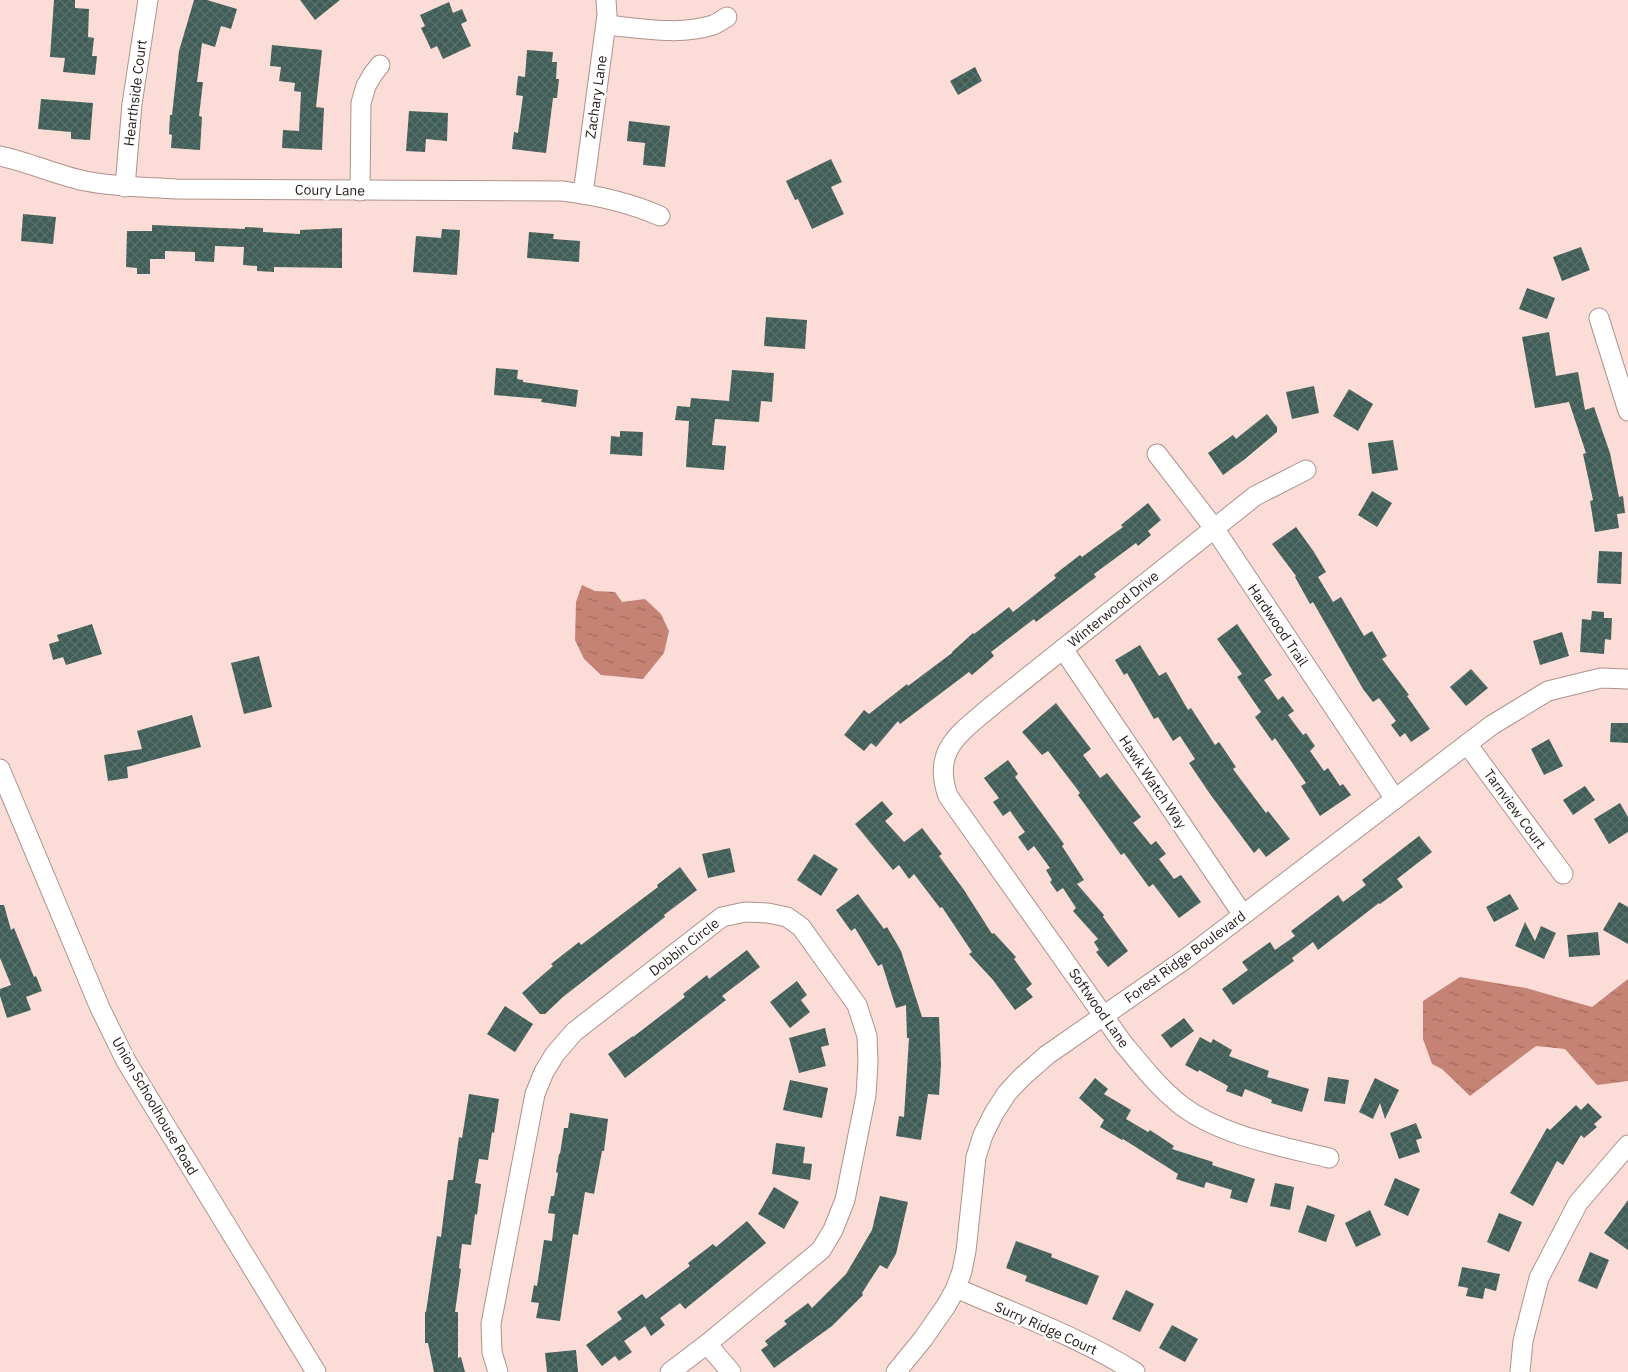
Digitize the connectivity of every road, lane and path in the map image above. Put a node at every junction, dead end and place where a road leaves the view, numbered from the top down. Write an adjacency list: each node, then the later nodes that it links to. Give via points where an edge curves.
1 (148, 0): 7 (street, Hearthside Court, via 132,104)
2 (606, 0): 4 (street, Zachary Lane)
3 (726, 17): 4 (street, via 714,25 676,30)
4 (606, 25): 9 (street, Zachary Lane)
5 (380, 65): 8 (street, via 366,86 362,103)
6 (0, 156): 7 (street, Coury Lane, via 78,180)
7 (125, 187): 8 (street, Coury Lane)
8 (360, 190): 9 (street, Coury Lane)
9 (583, 194): 10 (street, Coury Lane, via 618,201)
10 (660, 216)
11 (1599, 318): 12 (street)
12 (1628, 411)
13 (1157, 454): 15 (street, Hardwood Trail)
14 (1306, 470): 15 (street, Winterwood Drive, via 1254,496)
15 (1214, 528): 16 (street, Winterwood Drive); 21 (street, Hardwood Trail)
16 (1063, 649): 20 (street, Winterwood Drive, via 954,739 947,750); 23 (street, Hawk Watch Way)
17 (1628, 678): 18 (street, Forest Ridge Boulevard, via 1601,678 1548,691)
18 (1467, 744): 21 (street, Forest Ridge Boulevard); 22 (street, Tarnview Court)
19 (0, 769): 29 (street, Union Schoolhouse Road, via 100,1008 126,1061)
20 (942, 770): 24 (street, Softwood Lane, via 948,796)
21 (1395, 799): 23 (street, Forest Ridge Boulevard)
22 (1563, 874)
23 (1243, 915): 24 (street, Forest Ridge Boulevard)
24 (1105, 1016): 26 (street, Softwood Lane, via 1144,1069 1184,1107 1237,1134); 27 (street, Forest Ridge Boulevard, via 1028,1071 994,1113 976,1157 966,1251)
25 (1628, 1145): 35 (street, via 1578,1203 1539,1278 1523,1341)
26 (1329, 1158)
27 (956, 1288): 33 (street, Forest Ridge Boulevard, via 923,1339); 34 (street, Surry Ridge Court, via 1080,1341)
28 (707, 1344): 30 (street, Dobbin Circle, via 821,1250 845,1200 866,1095 867,1036 857,1004 801,927 787,917 768,913 722,916 574,1032 544,1072 535,1094 491,1324 492,1352); 31 (street, Dobbin Circle); 32 (street)
29 (316, 1372)
30 (498, 1372)
31 (670, 1372)
32 (731, 1372)
33 (896, 1372)
34 (1134, 1372)
35 (1520, 1372)

